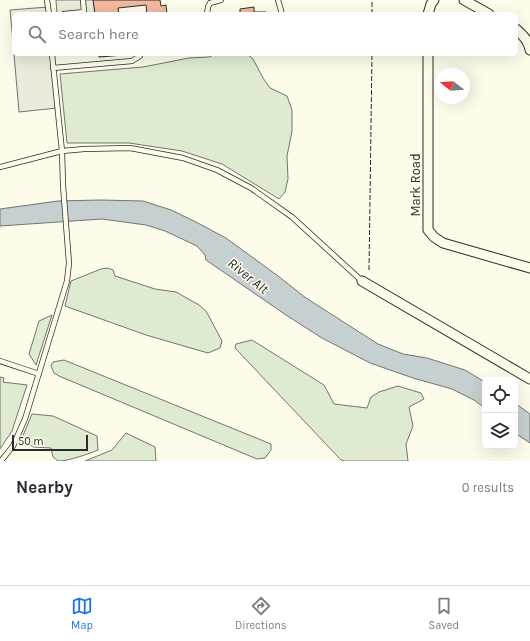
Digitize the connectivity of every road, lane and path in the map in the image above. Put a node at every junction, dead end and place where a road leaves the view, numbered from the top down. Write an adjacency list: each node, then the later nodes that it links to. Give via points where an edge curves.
1 (47, 0): 7 (lane)
2 (83, 0): 8 (lane)
3 (221, 0): 9 (lane, via 210,3)
4 (278, 0): 10 (lane)
5 (434, 0): 11 (street)
6 (464, 0): 12 (street)
7 (49, 12)
8 (84, 12)
9 (207, 12)
10 (281, 12)
11 (429, 12)
12 (485, 12)
13 (518, 31): 14 (street, via 529,44)
14 (530, 50)
15 (52, 56): 18 (lane)
16 (140, 56): 18 (lane, via 132,61)
17 (428, 56): 21 (street, Mark Road, via 428,230 443,243)
18 (53, 68): 19 (lane)
19 (62, 151): 20 (lane); 22 (lane, via 136,149 183,158 217,170 250,188 292,217); 24 (lane, via 69,263 67,281)
20 (0, 167)
21 (530, 268)
22 (362, 281): 25 (street)
23 (0, 361): 24 (lane)
24 (39, 374): 26 (lane, via 19,434)
25 (530, 379)
26 (1, 461)

